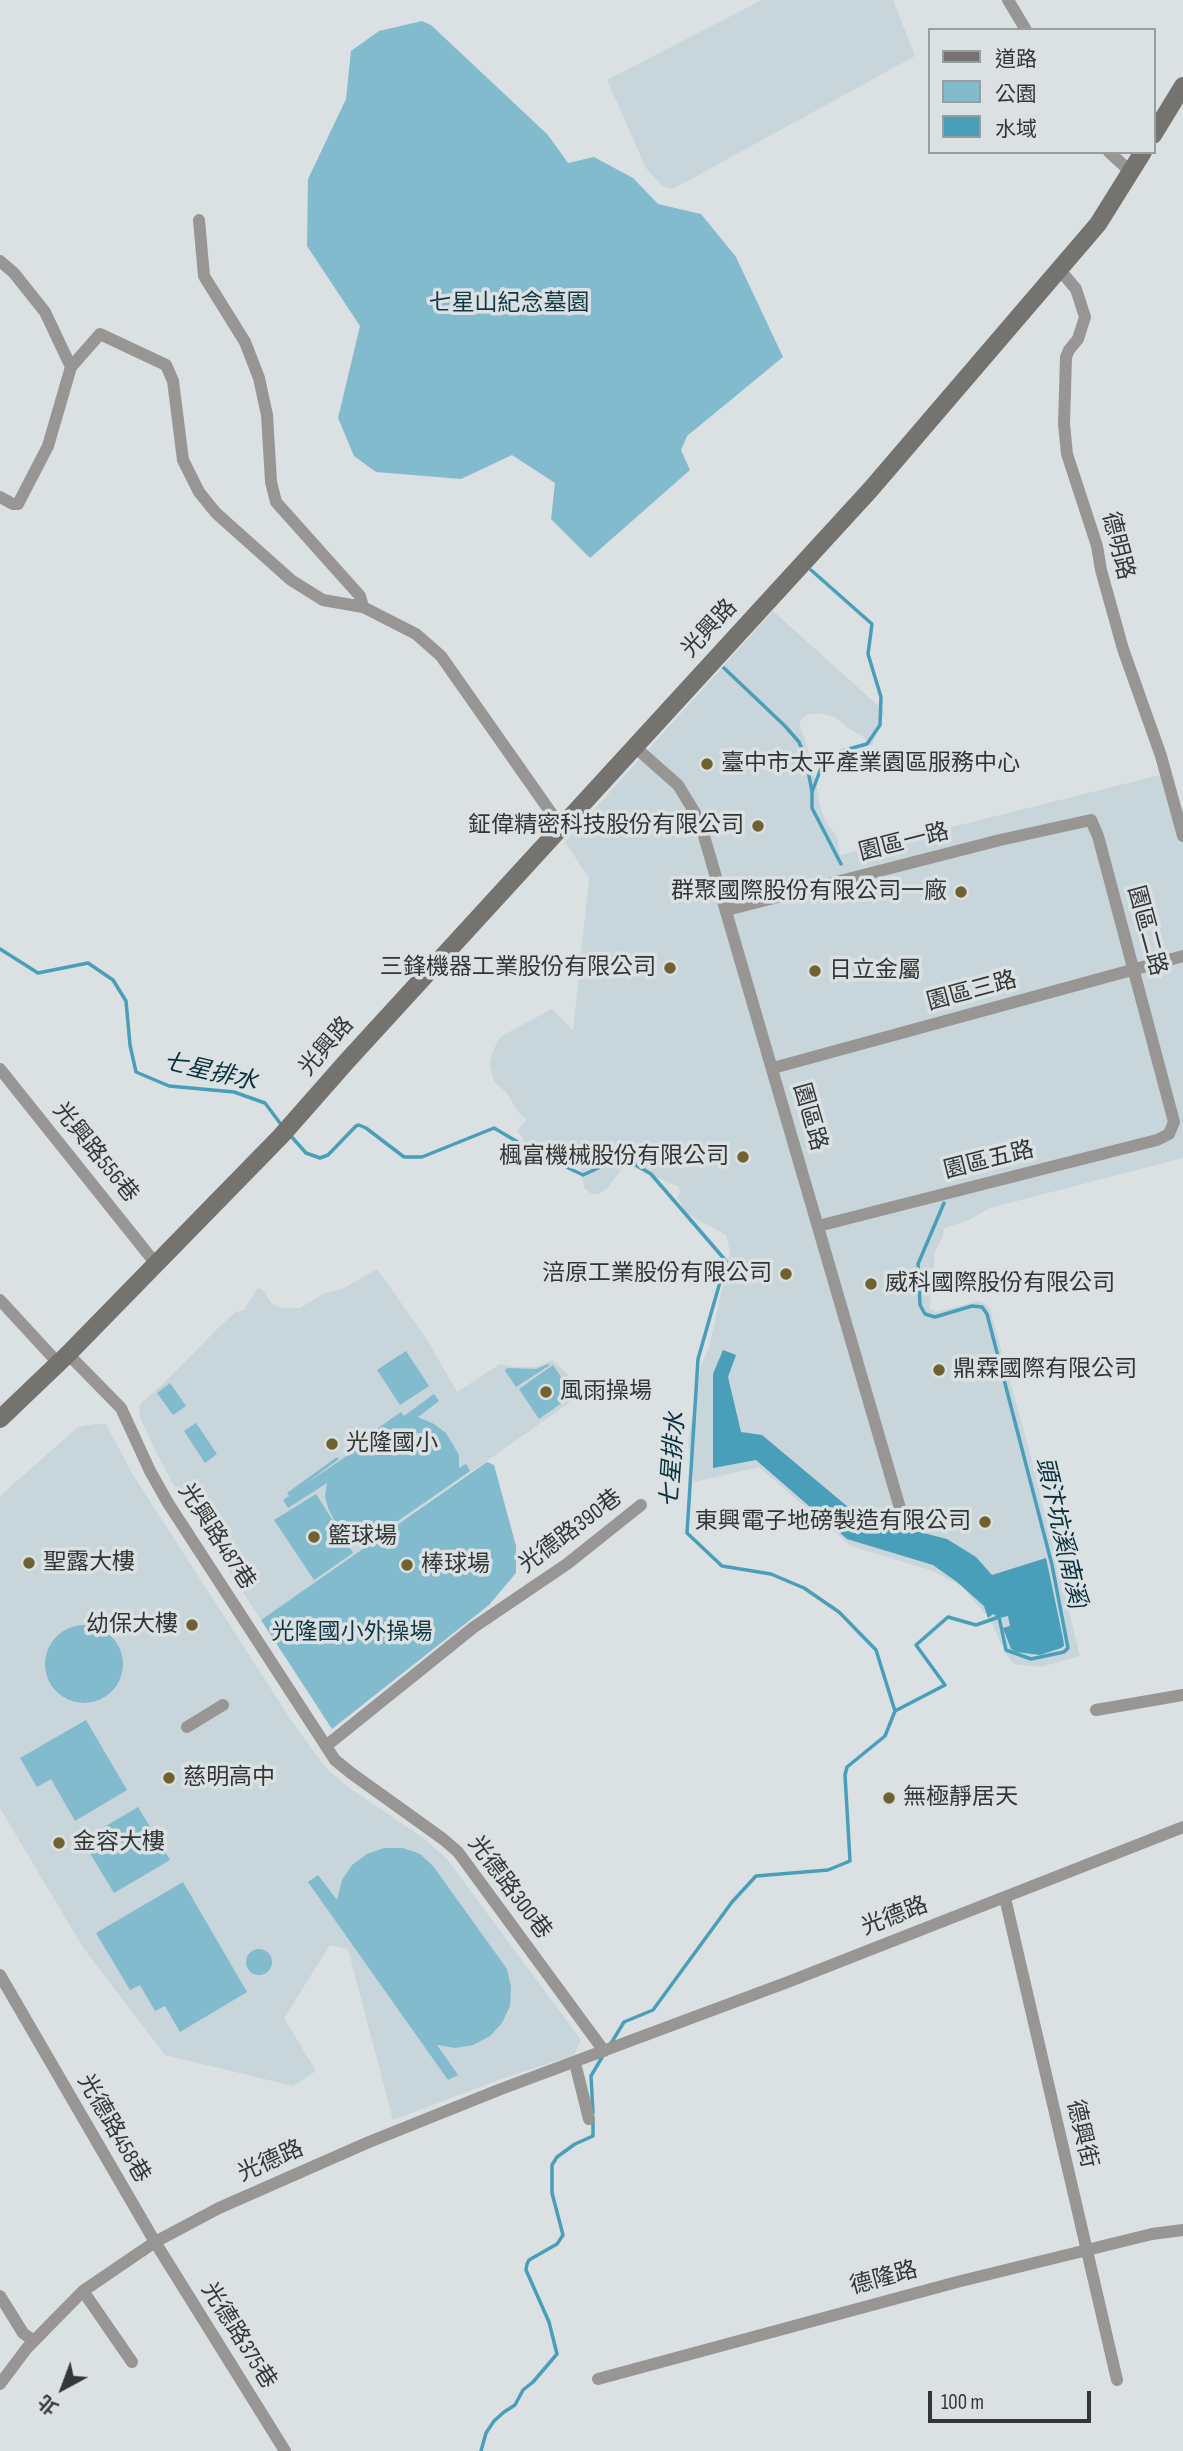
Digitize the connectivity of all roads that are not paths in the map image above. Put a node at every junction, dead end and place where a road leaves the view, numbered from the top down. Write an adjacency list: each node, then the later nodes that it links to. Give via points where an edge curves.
1 (1009, 0): 2 (street)
2 (1025, 28)
3 (1183, 86): 4 (main road)
4 (1155, 132)
5 (1111, 154): 7 (street)
6 (1142, 154): 7 (main road, 光興路)
7 (1130, 173): 10 (main road, 光興路, via 1098,224)
8 (200, 220): 13 (street, via 204,276 245,342 259,378 276,502 360,596)
9 (0, 261): 11 (street, via 45,312)
10 (1059, 269): 14 (main road, 光興路, via 871,489); 17 (street, 德明路, via 1076,289 1085,317 1066,358 1067,454)
11 (71, 367): 12 (street, via 48,446 23,496 17,505); 13 (street, via 100,334 166,365 173,381 183,460 216,513 291,580 323,600)
12 (0, 497)
13 (363, 607): 16 (street, via 416,634 441,656)
14 (635, 747): 16 (main road, 光興路); 18 (street, 園區路, via 687,797)
15 (1091, 820): 18 (street, 園區一路); 20 (street, 園區二路)
16 (561, 827): 25 (main road, 光興路, via 294,1122)
17 (1183, 836)
18 (727, 910): 21 (street, 園區路)
19 (1183, 956): 20 (street, 園區三路)
20 (1134, 969): 21 (street, 園區三路); 23 (street, 園區二路, via 1174,1122)
21 (773, 1068): 24 (street, 園區路)
22 (0, 1069): 25 (street, 光興路556巷)
23 (1170, 1135): 24 (street, 園區五路)
24 (818, 1226): 30 (street, 園區路)
25 (156, 1264): 27 (main road)
26 (0, 1300): 27 (street, 光興路487巷)
27 (63, 1359): 28 (main road); 35 (street, 光興路487巷, via 121,1408 161,1491)
28 (0, 1419)
29 (641, 1505): 35 (street, 光德路390巷, via 567,1564 474,1627)
30 (904, 1522)
31 (1183, 1695): 33 (street)
32 (223, 1705): 34 (street)
33 (1096, 1710)
34 (187, 1727)
35 (326, 1746): 39 (street, 光德路300巷, via 351,1773 458,1852)
36 (1183, 1827): 37 (street, 光德路)
37 (1005, 1898): 39 (street, 光德路); 44 (street, 德興街)
38 (0, 1975): 43 (street, 光德路458巷)
39 (604, 2051): 40 (street, 光德路)
40 (575, 2063): 41 (street); 43 (street, 光德路, via 369,2143 219,2208)
41 (589, 2119)
42 (1183, 2230): 44 (street, 德隆路)
43 (155, 2242): 45 (street, 光德路); 52 (street, 光德路375巷)
44 (1087, 2249): 49 (street, 德隆路); 50 (street, 德興街)
45 (83, 2291): 47 (street, 光德路); 48 (street)
46 (0, 2296): 47 (street, via 23,2333)
47 (34, 2341): 51 (street, 光德路)
48 (132, 2362)
49 (598, 2379)
50 (1117, 2380)
51 (0, 2384)
52 (285, 2451)

